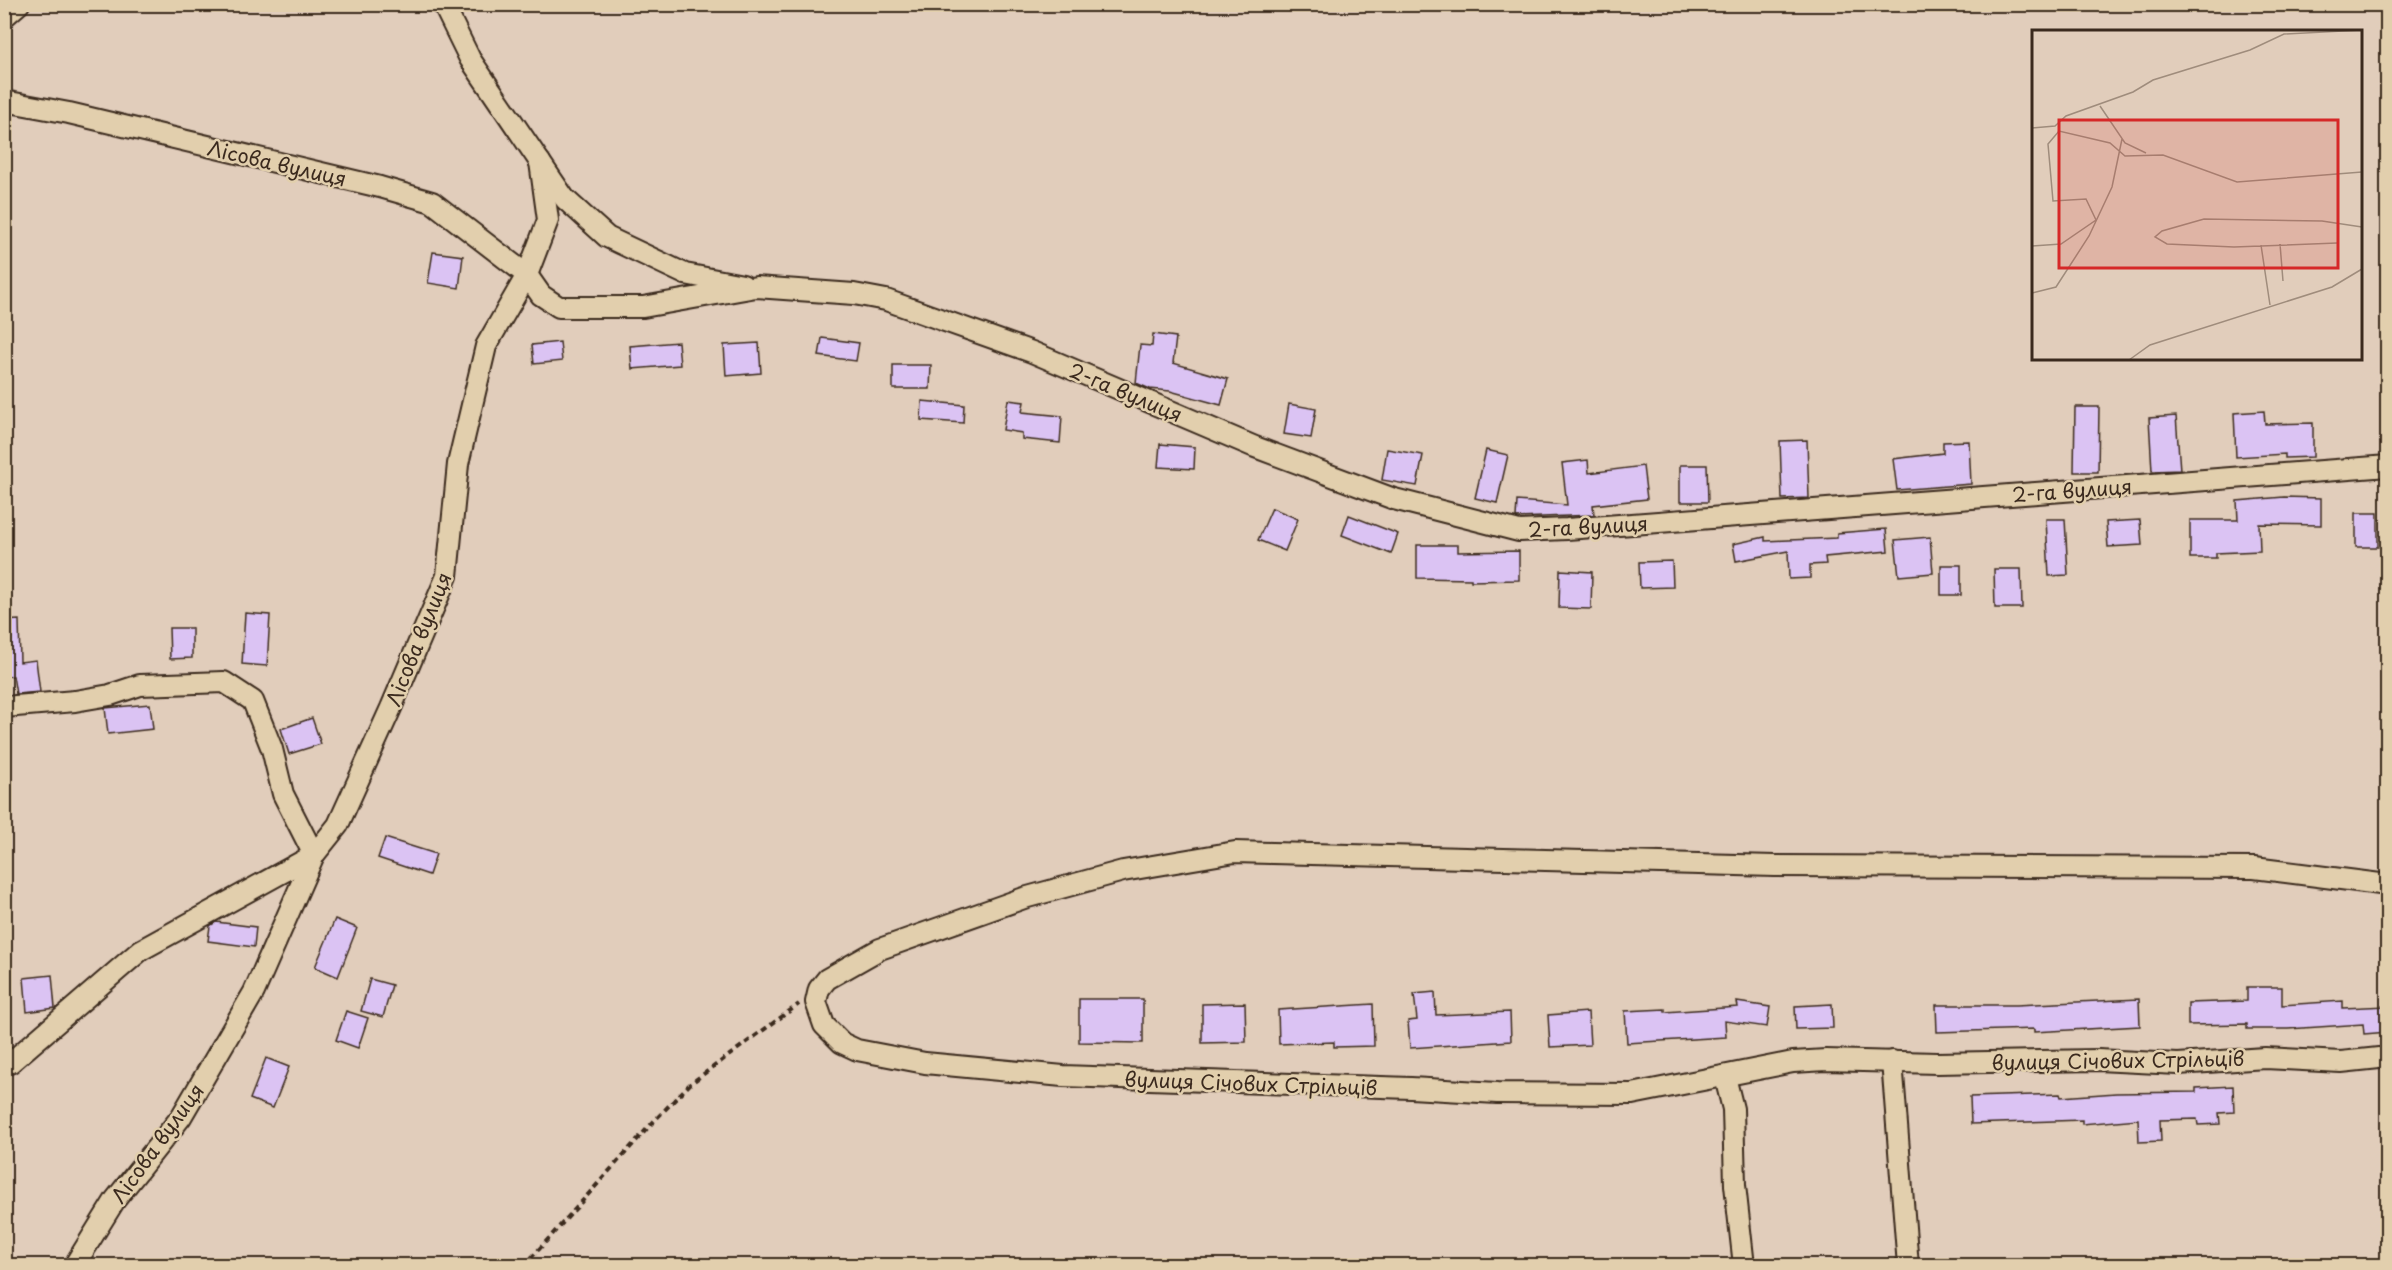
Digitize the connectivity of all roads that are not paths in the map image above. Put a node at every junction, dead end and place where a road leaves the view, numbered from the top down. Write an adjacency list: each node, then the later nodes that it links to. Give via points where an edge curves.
1 (19, 4): 3 (street)
2 (443, 4): 5 (street, Лісова вулиця, via 470,59)
3 (4, 17)
4 (4, 101): 6 (street, Лісова вулиця, via 69,113 432,202)
5 (540, 162): 6 (street, Лісова вулиця, via 548,220); 7 (street, 2-га вулиця, via 565,199 607,237 685,274)
6 (528, 275): 7 (street, 2-га вулиця, via 541,295 559,307 643,307); 10 (street, Лісова вулиця, via 486,346 458,464 447,576 338,825)
7 (756, 287): 8 (street, 2-га вулиця, via 886,300 1032,352 1255,447 1394,499 1519,531)
8 (2388, 466)
9 (4, 708): 10 (street, via 75,701 140,685 224,682 253,701 272,749 283,794)
10 (314, 855): 14 (street, Лісова вулиця, via 141,950 10,1064); 16 (street, Лісова вулиця, via 254,992 181,1117 115,1200)
11 (2388, 885): 15 (street, вулиця Січових Стрільців, via 2254,868 1775,866 1235,852 1123,872 1024,898 880,949 827,979 816,1002 824,1025 842,1043 857,1050 891,1058 1063,1076 1497,1093 1632,1094)
12 (2379, 1058): 13 (street, вулиця Січових Стрільців, via 2341,1062 2265,1058 2178,1064 2098,1060)
13 (1892, 1061): 15 (street, вулиця Січових Стрільців, via 1793,1062); 18 (street)
14 (4, 1064)
15 (1725, 1077): 17 (street, via 1733,1109 1735,1185)
16 (74, 1266)
17 (1744, 1266)
18 (1908, 1266)

